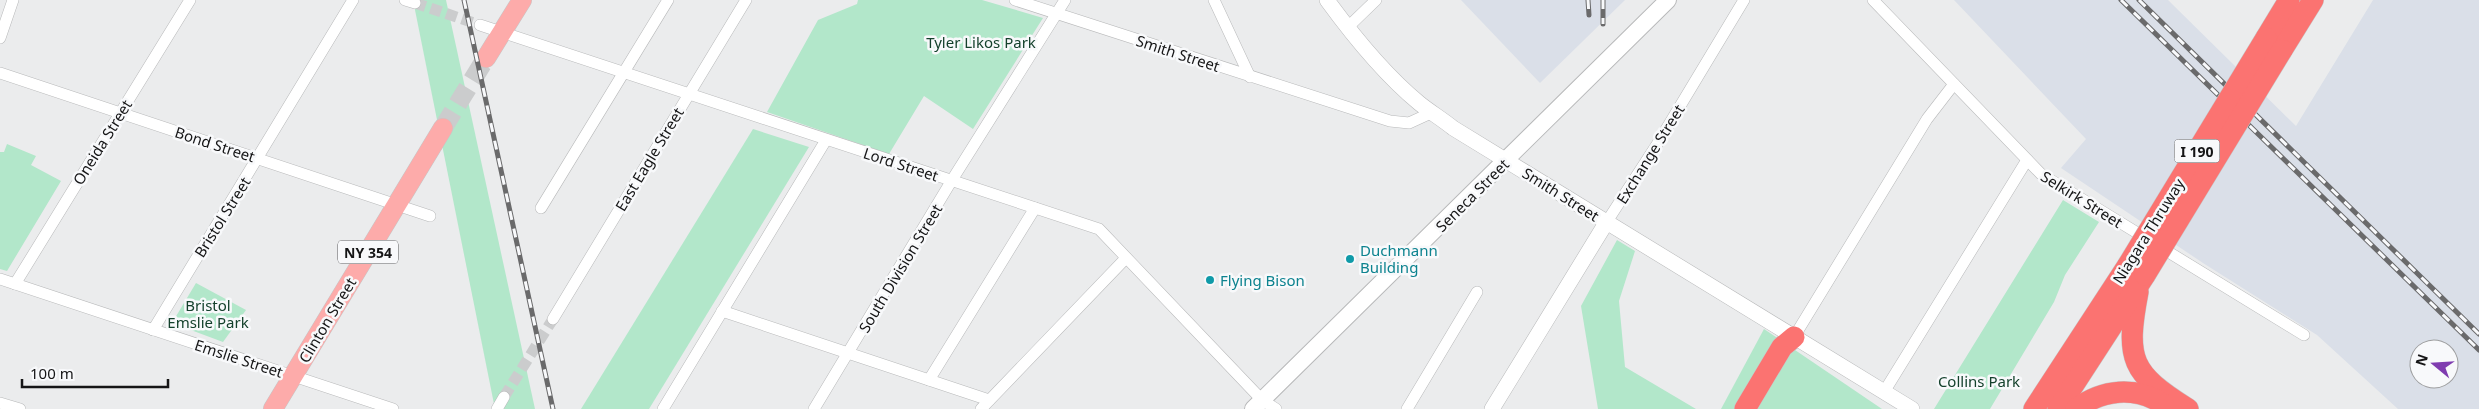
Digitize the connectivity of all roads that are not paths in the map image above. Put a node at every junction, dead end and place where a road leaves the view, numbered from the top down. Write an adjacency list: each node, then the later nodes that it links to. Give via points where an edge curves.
1 (13, 0): 21 (street)
2 (190, 0): 30 (street, Oneida Street)
3 (353, 0): 33 (street, Bristol Street)
4 (522, 0): 20 (main road)
5 (668, 0): 25 (street)
6 (746, 0): 28 (street, East Eagle Street)
7 (1015, 0): 17 (street, Smith Street)
8 (1065, 0): 17 (street, South Division Street)
9 (1214, 0): 26 (street)
10 (1327, 0): 19 (street)
11 (1376, 0): 19 (street)
12 (1668, 0): 35 (main road, Seneca Street)
13 (1744, 0): 41 (street, Exchange Street)
14 (1873, 0): 27 (street, Selkirk Street)
15 (2289, 0): 22 (highway, Niagara Thruway / I 190)
16 (2312, 0): 22 (highway, Niagara Thruway / I 190)
17 (1057, 14): 26 (street, Smith Street); 36 (street, South Division Street)
18 (480, 25): 20 (street, Lord Street)
19 (1348, 28): 29 (street, via 1382,67 1419,103)
20 (502, 32): 23 (main road); 25 (street, Lord Street)
21 (1, 33)
22 (2274, 44): 43 (highway, Niagara Thruway / I 190, bridge)
23 (486, 58)
24 (0, 73): 30 (street, Bond Street)
25 (623, 73): 28 (street, Lord Street); 38 (street)
26 (1250, 77): 29 (street, Smith Street, via 1402,123)
27 (1954, 84): 34 (street, Selkirk Street); 51 (street, via 1927,119)
28 (688, 95): 32 (street, Lord Street); 48 (street, East Eagle Street)
29 (1433, 112): 35 (street, Smith Street)
30 (120, 113): 33 (street, Bond Street); 45 (street, Oneida Street)
31 (443, 128): 37 (main road, Clinton Street / NY 354)
32 (826, 140): 36 (street, Lord Street); 47 (street)
33 (258, 159): 37 (street, Bond Street); 49 (street, Bristol Street)
34 (2027, 160): 50 (street, Selkirk Street, via 2041,174); 55 (street)
35 (1506, 161): 41 (street, Smith Street); 59 (main road, Seneca Street)
36 (952, 180): 39 (street, Lord Street); 52 (street, South Division Street)
37 (396, 205): 40 (street, Bond Street); 53 (main road, Clinton Street / NY 354)
38 (541, 208)
39 (1035, 208): 42 (street, Lord Street, via 1098,229); 54 (street)
40 (430, 216)
41 (1606, 223): 51 (street, Smith Street); 69 (street, Exchange Street)
42 (1126, 258): 57 (street); 59 (street, Lord Street)
43 (2138, 274): 73 (highway, Niagara Thruway / I 190); 74 (highway, Niagara Thruway / I 190); 77 (highway, via 2132,342 2138,366 2150,384)
44 (0, 279): 45 (street, Emslie Street)
45 (15, 284): 49 (street, Emslie Street)
46 (1477, 292): 68 (street)
47 (722, 311): 52 (street); 64 (street)
48 (553, 319)
49 (153, 330): 53 (street, Emslie Street)
50 (2304, 335)
51 (1794, 337): 55 (street, Smith Street); 70 (highway, via 1782,347); 71 (highway, via 1792,352)
52 (848, 353): 54 (street); 65 (street, South Division Street)
53 (293, 376): 61 (main road, Clinton Street / NY 354); 62 (street, Emslie Street)
54 (930, 380): 57 (street)
55 (1884, 392): 72 (street, Smith Street)
56 (504, 397): 63 (street)
57 (989, 400): 66 (street)
58 (0, 403): 60 (street)
59 (1257, 404): 67 (street, Lord Street)
60 (20, 409)
61 (273, 409)
62 (392, 409)
63 (497, 409)
64 (663, 409)
65 (814, 409)
66 (981, 409)
67 (1276, 409)
68 (1407, 409)
69 (1492, 409)
70 (1744, 409)
71 (1756, 409)
72 (1912, 409)
73 (2034, 409)
74 (2058, 409)
75 (2076, 409): 76 (highway, via 2120,391 2152,396)
76 (2172, 409)
77 (2188, 409)

